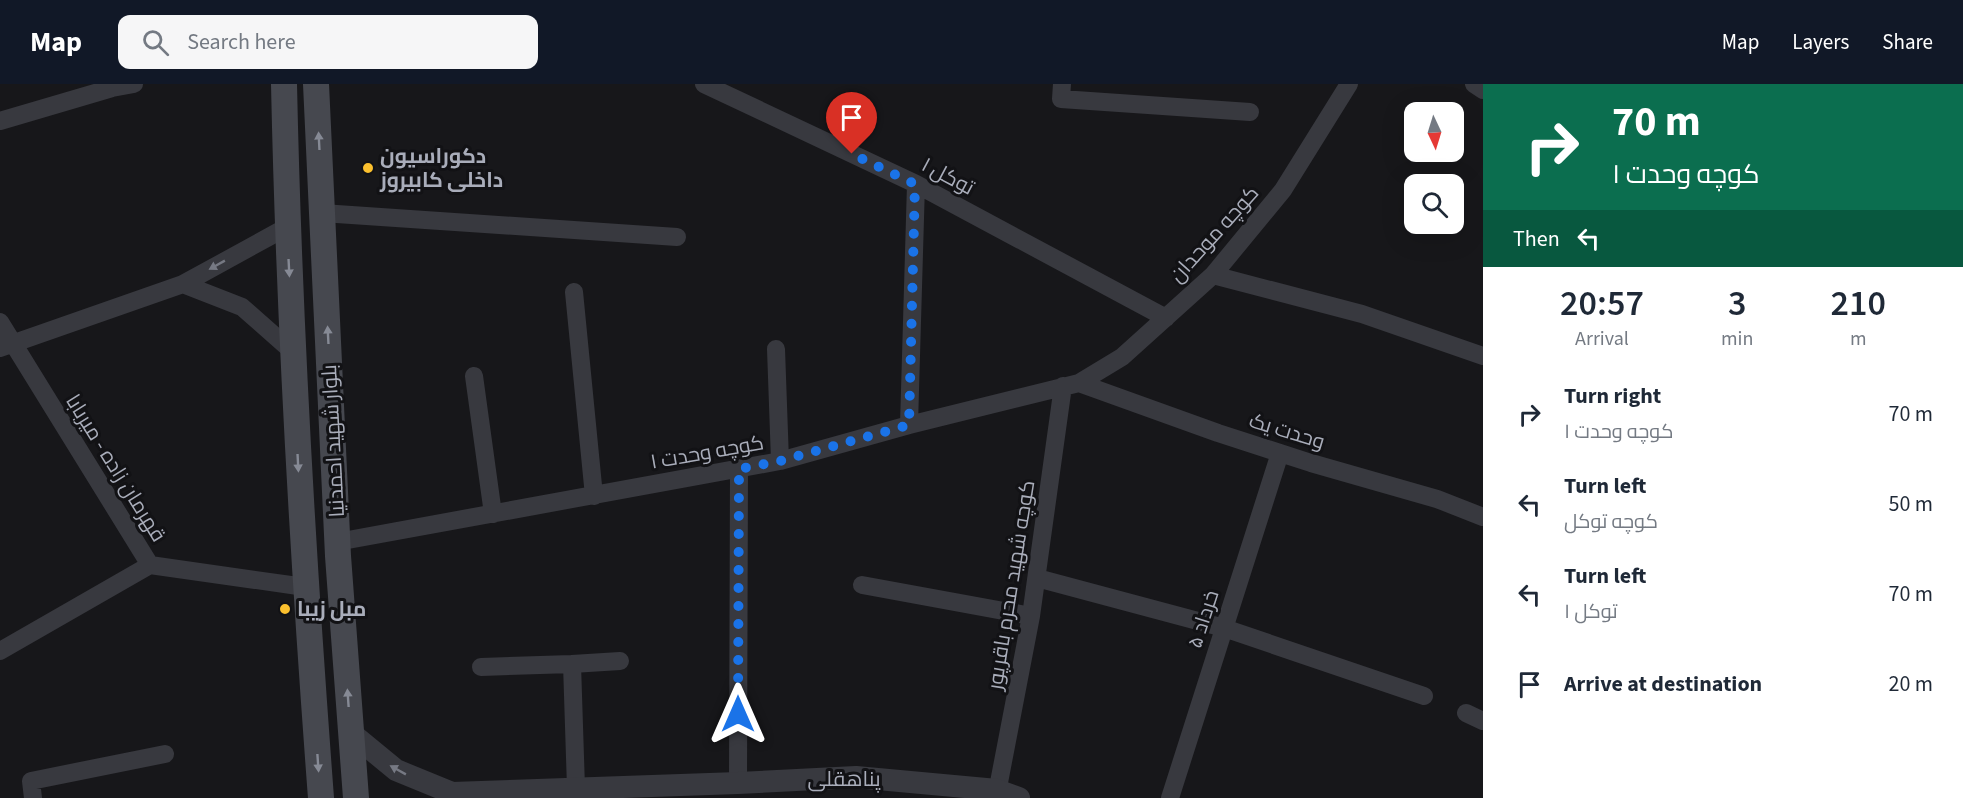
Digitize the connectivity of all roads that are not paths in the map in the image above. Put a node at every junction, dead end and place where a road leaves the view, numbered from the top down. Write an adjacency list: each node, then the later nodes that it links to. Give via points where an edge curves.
1 (134, 84): 10 (street)
2 (284, 84): 13 (main road, بلوار شهید احمدنیا)
3 (316, 84): 12 (main road, بلوار شهید احمدنیا, one-way to 3)
4 (705, 84): 11 (street, توکل ۱)
5 (1349, 84): 15 (street, کوچه موحدان, via 1283,190)
6 (1474, 84): 7 (street)
7 (1483, 90)
8 (1062, 91): 9 (street)
9 (1250, 112)
10 (0, 121)
11 (915, 184): 18 (street, توکل ۱); 26 (street)
12 (322, 213): 14 (street); 33 (main road, بلوار شهید احمدنیا, one-way to 12)
13 (287, 227): 16 (street, one-way to 16); 22 (main road, بلوار شهید احمدنیا, one-way to 22)
14 (677, 237)
15 (1213, 275): 18 (street, کوچه موحدان); 23 (street, via 1362,314)
16 (183, 284): 20 (street); 22 (street, via 242,307)
17 (574, 292): 30 (street)
18 (1166, 318): 25 (street, کوچه موحدان, via 1122,357)
19 (0, 322): 20 (street, قهرمان زاده - میربابا)
20 (6, 345): 34 (street, قهرمان زاده - میربابا)
21 (776, 349): 28 (street)
22 (293, 352): 37 (main road, بلوار شهید احمدنیا, one-way to 37)
23 (1483, 356)
24 (474, 376): 31 (street)
25 (1071, 384): 26 (street, کوچه وحدت ۱); 27 (street, وحدت یک); 35 (street, کوچه شهید محرم باقرپور)
26 (909, 425): 28 (street, کوچه وحدت ۱)
27 (1280, 453): 32 (street, وحدت یک, via 1437,499); 39 (street, خرداد ۵)
28 (780, 461): 29 (street, کوچه وحدت ۱)
29 (739, 469): 30 (street, کوچه وحدت ۱); 49 (street)
30 (594, 496): 31 (street, کوچه وحدت ۱)
31 (493, 514): 33 (street, کوچه وحدت ۱)
32 (1483, 517)
33 (337, 542): 47 (main road, بلوار شهید احمدنیا, one-way to 33)
34 (150, 566): 37 (street, قهرمان زاده - میربابا); 40 (street)
35 (1037, 578): 38 (street, کوچه شهید محرم باقرپور); 39 (street)
36 (862, 585): 38 (street)
37 (305, 587): 54 (main road, بلوار شهید احمدنیا, one-way to 54)
38 (1031, 616): 51 (street, کوچه شهید محرم باقرپور)
39 (1224, 628): 44 (street); 57 (street, خرداد ۵)
40 (0, 651)
41 (620, 661): 42 (street)
42 (573, 664): 43 (street); 50 (street)
43 (481, 667)
44 (1424, 696)
45 (1466, 713): 46 (street)
46 (1483, 721)
47 (351, 733): 52 (street, پناهقلی, one-way to 47, via 396,770); 55 (main road, بلوار شهید احمدنیا)
48 (165, 754): 53 (street, via 31,781)
49 (738, 783): 50 (street, پناهقلی); 51 (street, پناهقلی, via 856,777)
50 (576, 788): 52 (street, پناهقلی)
51 (996, 794): 56 (street, پناهقلی)
52 (447, 795)
53 (33, 798)
54 (321, 798)
55 (356, 798)
56 (1019, 798)
57 (1170, 798)

